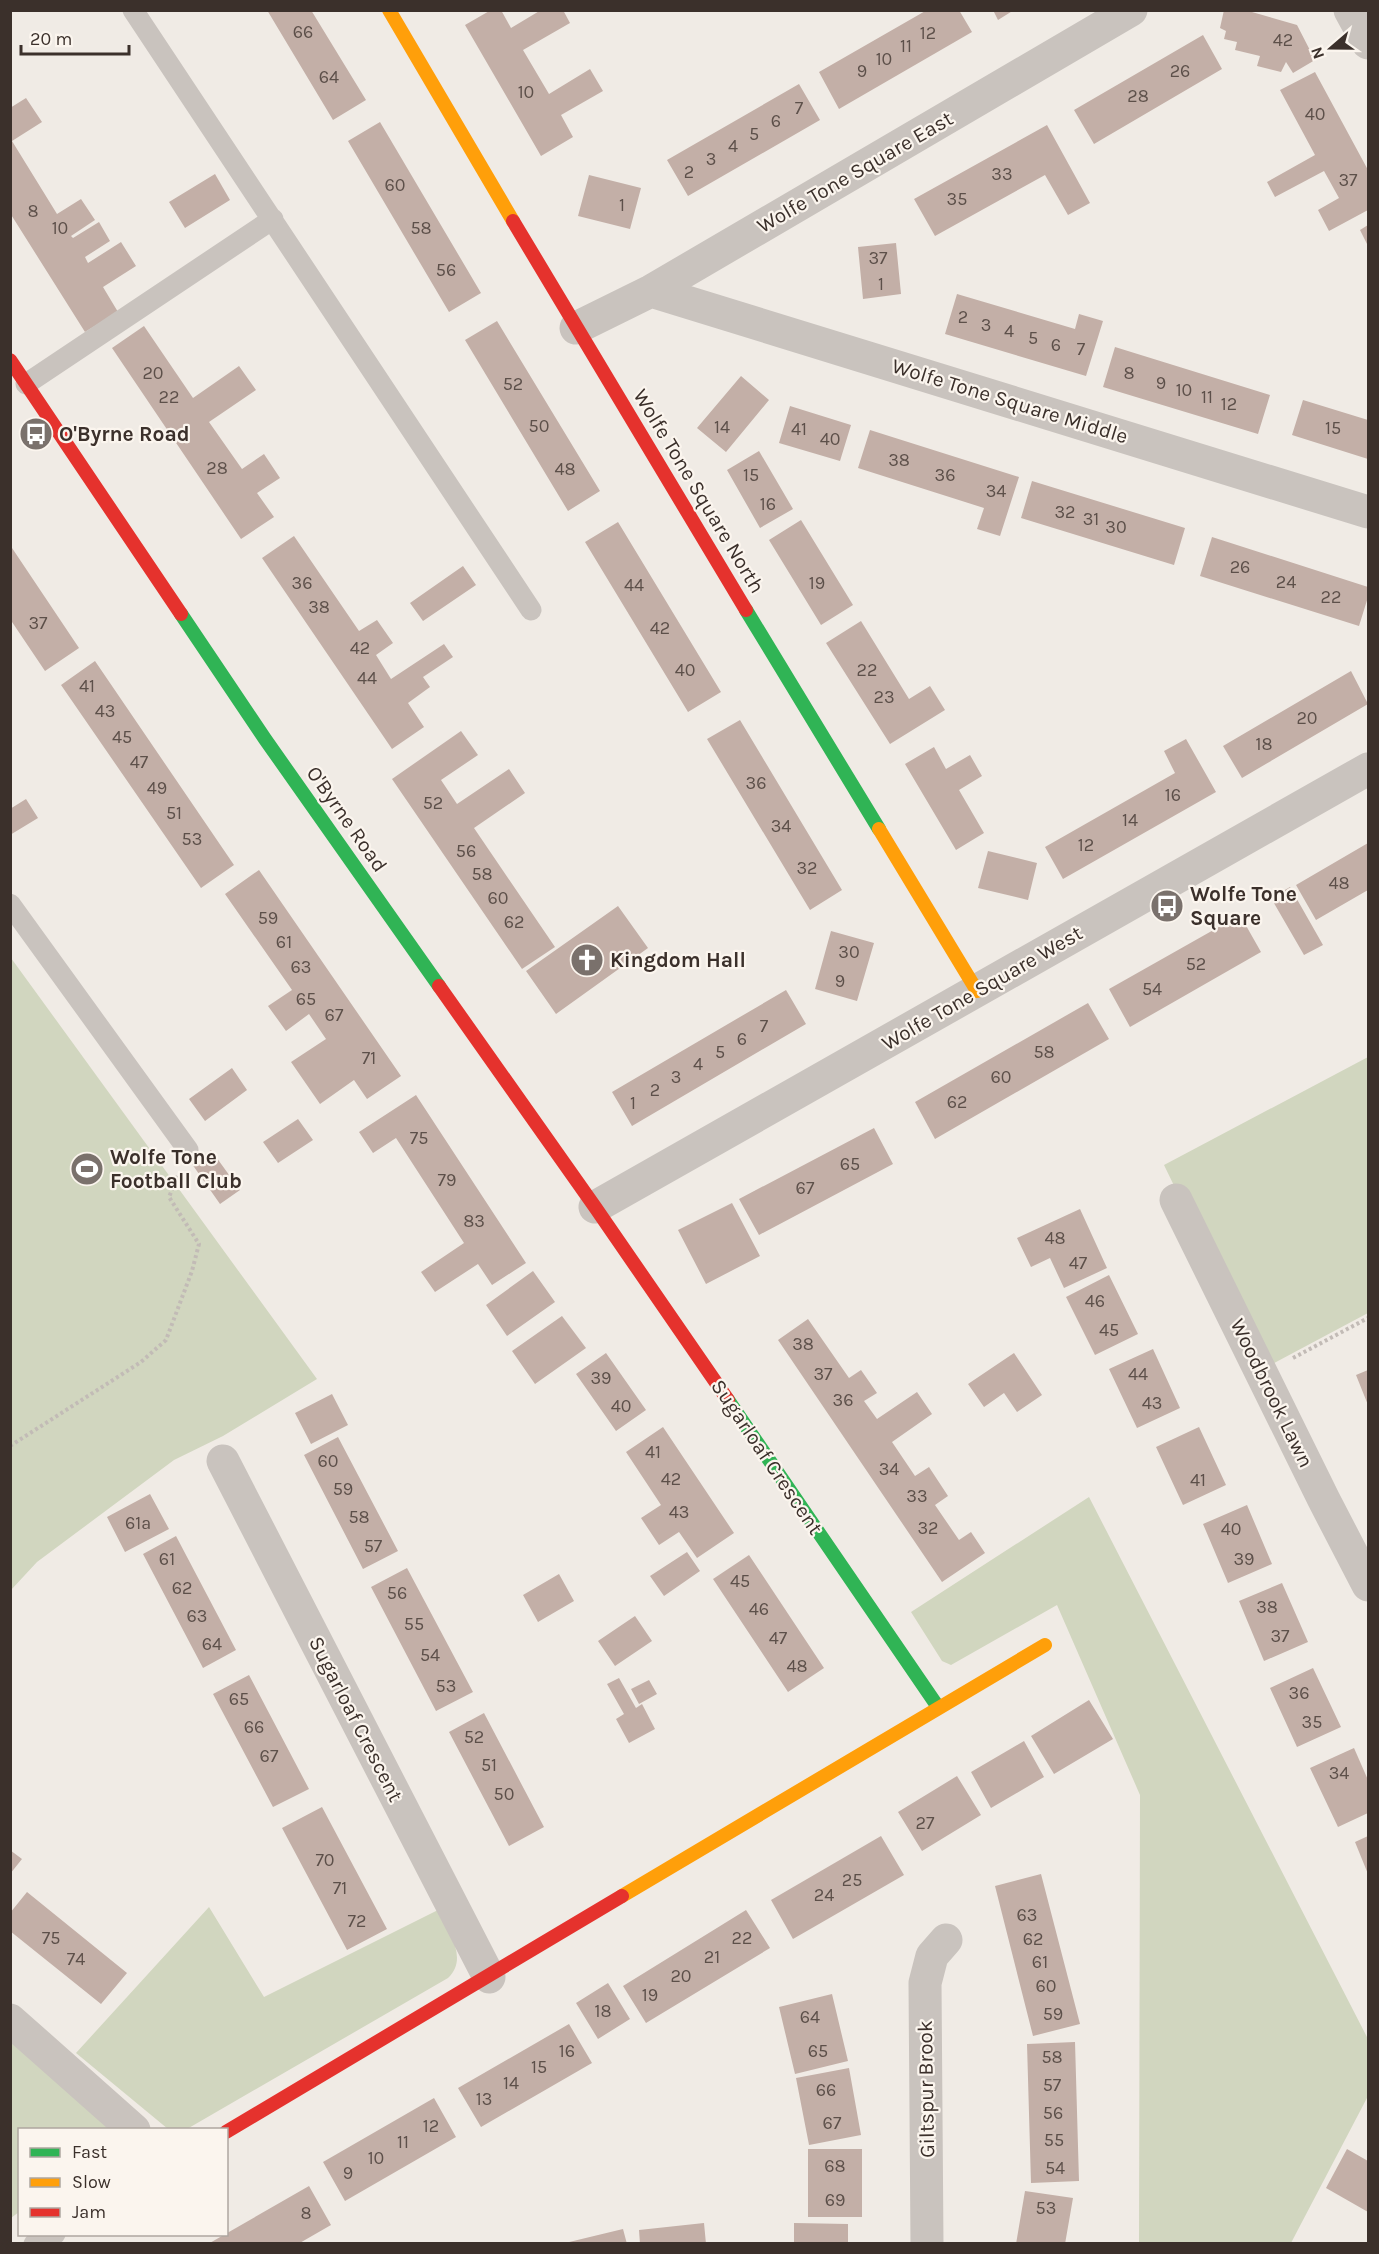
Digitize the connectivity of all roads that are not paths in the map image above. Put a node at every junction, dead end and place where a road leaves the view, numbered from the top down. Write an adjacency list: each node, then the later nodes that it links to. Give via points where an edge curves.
1 (133, 10): 6 (lane)
2 (389, 10): 8 (street, Wolfe Tone Square North)
3 (1131, 10): 7 (street, Wolfe Tone Square East)
4 (1350, 10): 5 (street)
5 (1368, 43)
6 (273, 219): 10 (lane); 12 (lane)
7 (651, 291): 8 (street, Wolfe Tone Square East); 11 (street, Wolfe Tone Square Middle)
8 (576, 328): 15 (street, Wolfe Tone Square North)
9 (10, 360): 10 (street, O'Byrne Road)
10 (26, 384): 18 (street, O'Byrne Road, via 265,740)
11 (1368, 512)
12 (531, 610)
13 (1368, 769): 15 (street, Wolfe Tone Square West)
14 (10, 904): 16 (lane)
15 (977, 991): 18 (street, Wolfe Tone Square West)
16 (188, 1150)
17 (1176, 1200): 20 (street, Woodbrook Lawn)
18 (595, 1207): 22 (street, Sugarloaf Crescent)
19 (223, 1461): 24 (street, Sugarloaf Crescent)
20 (1368, 1586)
21 (1045, 1646): 22 (street)
22 (938, 1707): 24 (street)
23 (946, 1940): 30 (street, Giltspur Brook, via 932,1956 925,1983)
24 (489, 1977): 27 (street)
25 (10, 2020): 26 (street)
26 (132, 2128)
27 (228, 2131)
28 (53, 2236): 29 (lane)
29 (34, 2244)
30 (927, 2244)

